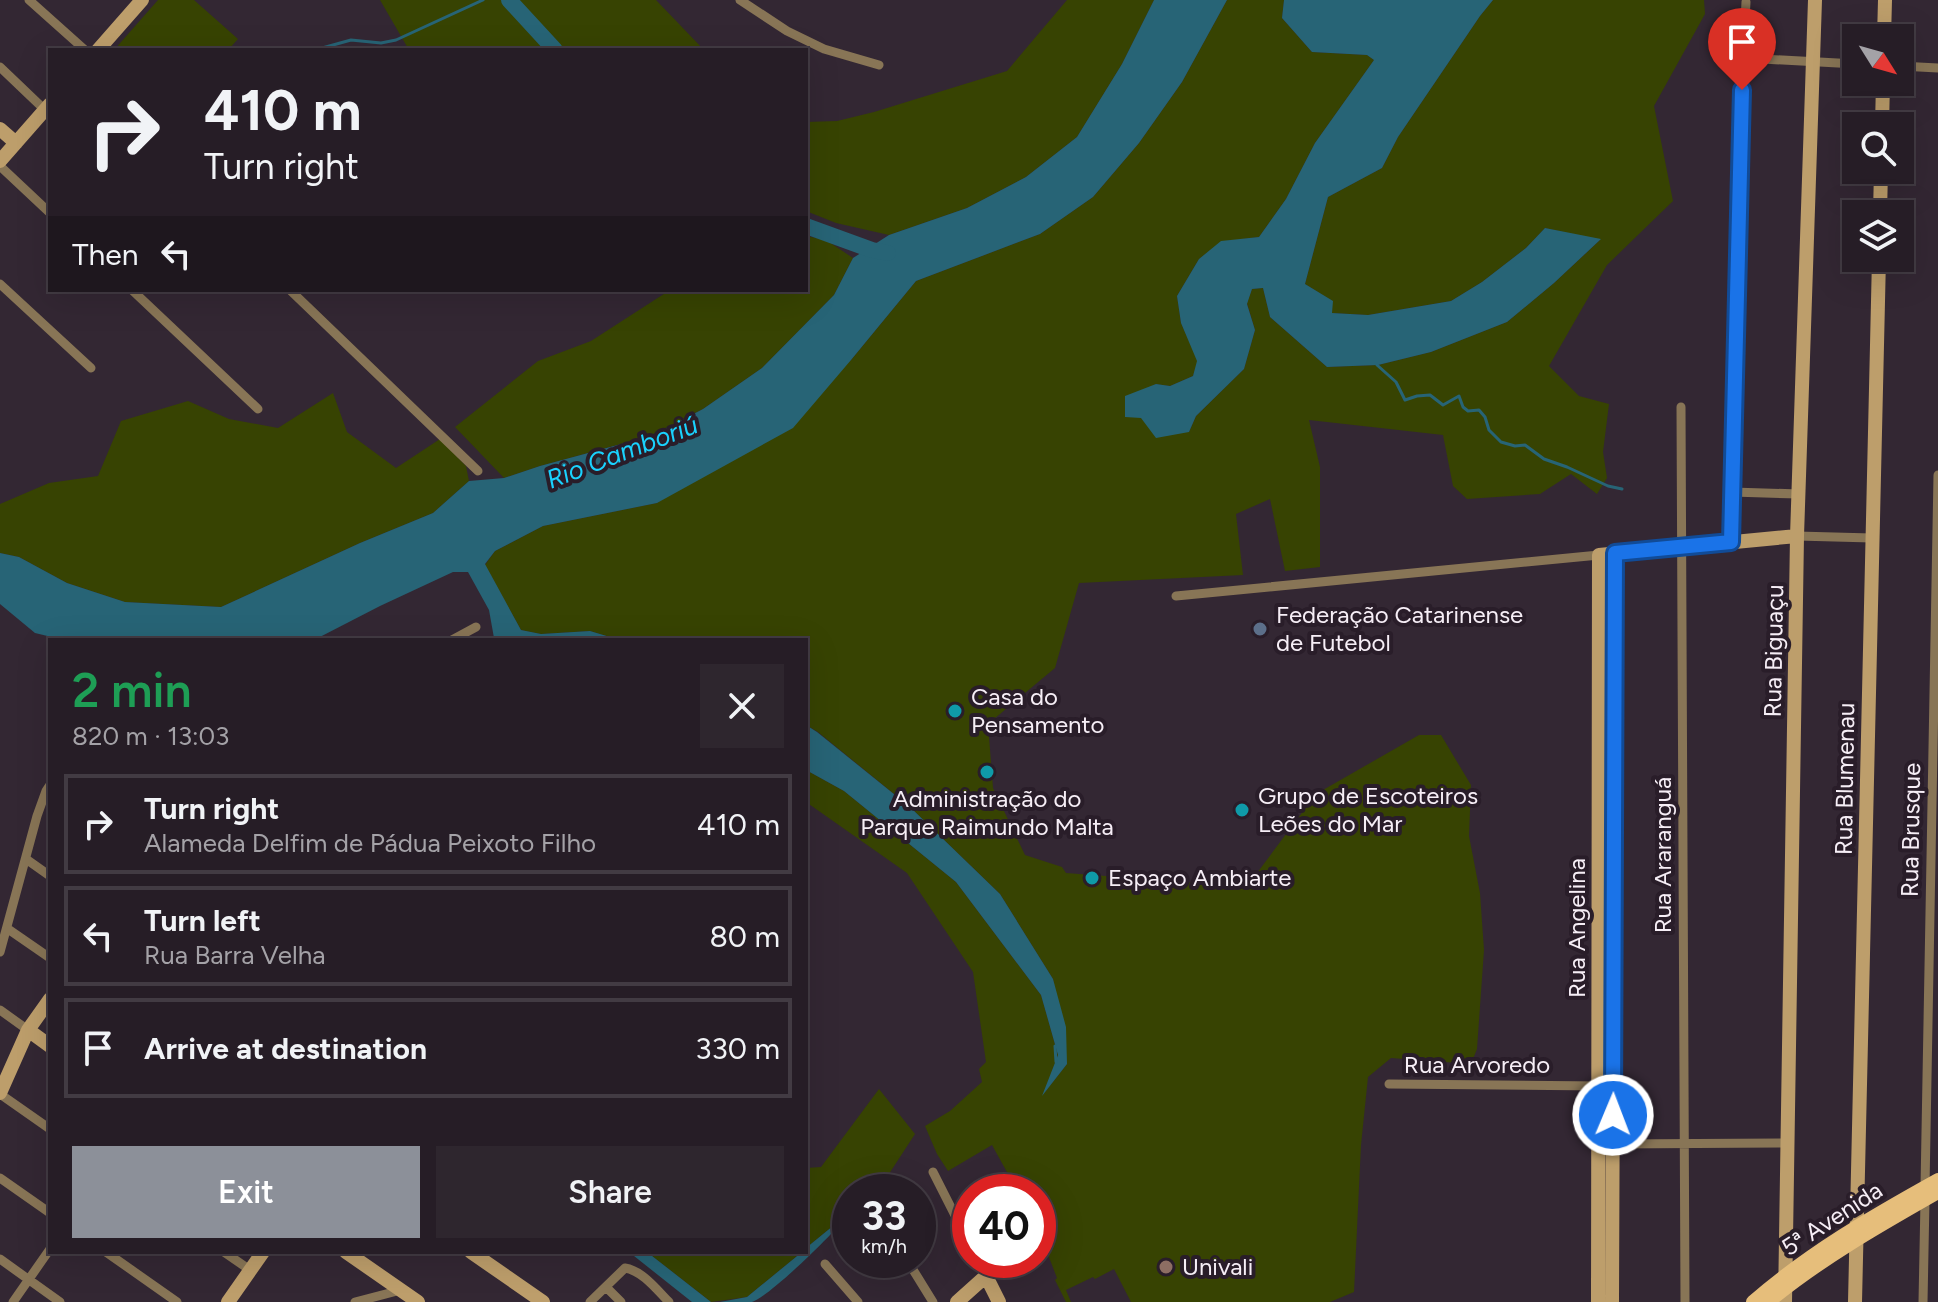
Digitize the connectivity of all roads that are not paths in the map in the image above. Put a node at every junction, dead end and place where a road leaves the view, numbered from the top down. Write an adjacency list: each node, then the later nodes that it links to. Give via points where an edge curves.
1 (29, 0): 8 (street)
2 (142, 0): 9 (street)
3 (740, 0): 13 (street, via 824,49)
4 (1815, 0): 11 (street, Rua Biguaçu)
5 (1885, 0): 7 (street)
6 (1746, 2): 10 (street)
7 (1884, 24)
8 (83, 48)
9 (100, 48)
10 (1743, 58): 11 (street); 31 (street)
11 (1813, 61): 12 (street); 32 (street, Rua Biguaçu)
12 (1842, 63)
13 (879, 65)
14 (0, 67): 17 (street)
15 (1914, 67): 16 (street)
16 (1938, 68)
17 (48, 107): 19 (street)
18 (0, 129): 19 (street)
19 (16, 143): 20 (street)
20 (0, 164): 21 (street)
21 (48, 211)
22 (1879, 272): 34 (street, Rua Blumenau)
23 (0, 284): 26 (street)
24 (134, 292): 28 (street)
25 (292, 292): 29 (street)
26 (91, 368)
27 (1681, 407): 36 (street, Rua Araranguá)
28 (258, 409)
29 (478, 471)
30 (1938, 475): 62 (street, Rua Brusque)
31 (1732, 492): 32 (street); 35 (street)
32 (1799, 494): 33 (street, Rua Biguaçu)
33 (1797, 536): 34 (street); 35 (street); 57 (street, Rua Biguaçu)
34 (1872, 538): 65 (street, Rua Blumenau)
35 (1731, 542): 36 (street)
36 (1682, 547): 37 (street); 59 (street, Rua Araranguá)
37 (1615, 553): 38 (street); 46 (street, Rua Angelina)
38 (1599, 555): 39 (street); 46 (street, Rua Angelina)
39 (1176, 596)
40 (476, 627): 41 (street)
41 (456, 638)
42 (48, 793): 43 (street)
43 (26, 859): 44 (street); 45 (street)
44 (48, 875)
45 (8, 929): 47 (street); 48 (street)
46 (1606, 948): 54 (street, Rua Angelina)
47 (0, 952)
48 (48, 957)
49 (48, 1002): 51 (street)
50 (0, 1010): 51 (street)
51 (28, 1030): 52 (street); 55 (street)
52 (48, 1045)
53 (1389, 1084): 54 (street, Rua Arvoredo)
54 (1606, 1086): 58 (street, Rua Angelina); 96 (street, Rua Angelina)
55 (0, 1094): 56 (street)
56 (48, 1128)
57 (1788, 1143): 59 (street); 80 (street, Rua Biguaçu)
58 (1613, 1144): 59 (street); 97 (street, Rua Angelina)
59 (1684, 1144): 98 (street, Rua Araranguá)
60 (933, 1172): 63 (street)
61 (0, 1178): 64 (street)
62 (1931, 1190): 65 (main road, 5ª Avenida); 102 (street, Rua Brusque)
63 (952, 1209)
64 (48, 1212)
65 (1856, 1233): 80 (main road, 5ª Avenida); 101 (street, Rua Blumenau)
66 (48, 1252): 78 (street)
67 (109, 1254): 84 (street)
68 (227, 1254): 74 (street)
69 (262, 1254): 74 (street)
70 (349, 1254): 81 (street)
71 (474, 1254): 88 (street)
72 (0, 1259): 78 (street)
73 (825, 1264): 92 (street)
74 (250, 1270): 85 (street)
75 (918, 1278): 93 (street)
76 (984, 1278): 94 (street)
77 (987, 1278): 95 (street)
78 (28, 1280): 82 (street); 83 (street)
79 (606, 1287): 89 (street); 90 (street); 91 (street, via 630,1269)
80 (1785, 1289): 99 (main road, 5ª Avenida); 100 (main road, 5ª Avenida)
81 (401, 1290): 86 (street); 87 (street)
82 (13, 1302)
83 (60, 1302)
84 (177, 1302)
85 (228, 1302)
86 (355, 1302)
87 (418, 1302)
88 (543, 1302)
89 (590, 1302)
90 (621, 1302)
91 (669, 1302)
92 (858, 1302)
93 (933, 1302)
94 (957, 1302)
95 (999, 1302)
96 (1598, 1302)
97 (1612, 1302)
98 (1685, 1302)
99 (1753, 1302)
100 (1768, 1302)
101 (1855, 1302)
102 (1923, 1302)

